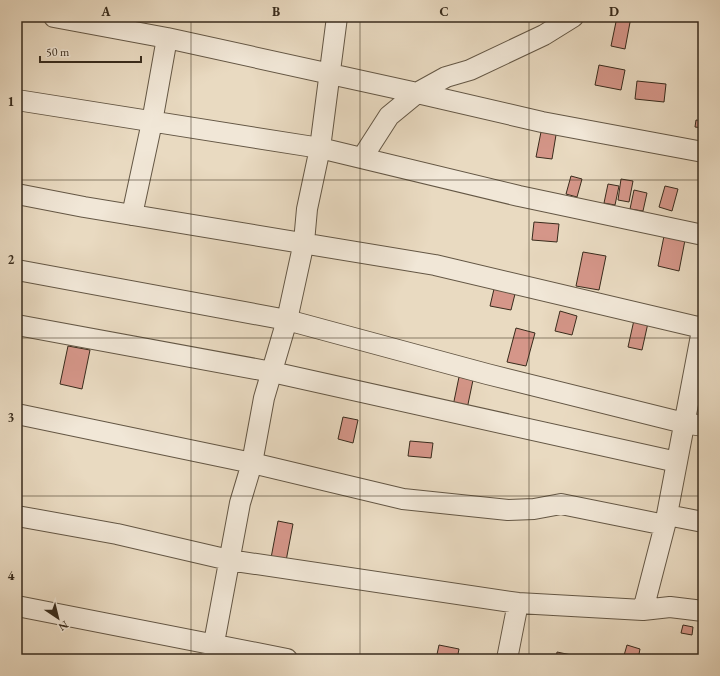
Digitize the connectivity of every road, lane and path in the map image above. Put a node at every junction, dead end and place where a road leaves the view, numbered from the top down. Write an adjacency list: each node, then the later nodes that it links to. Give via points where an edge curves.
1 (54, 17): 4 (street)
2 (337, 17): 5 (street)
3 (573, 17): 6 (street, via 544,35 470,70 446,77)
4 (166, 38): 5 (street); 8 (street)
5 (329, 74): 6 (street); 9 (street)
6 (417, 93): 10 (street, via 542,122); 11 (street, via 389,116)
7 (17, 100): 8 (street)
8 (152, 122): 9 (street); 13 (street)
9 (320, 148): 11 (street); 15 (street, via 307,209)
10 (703, 152)
11 (362, 158): 14 (street, via 520,196)
12 (17, 194): 13 (street)
13 (132, 215): 15 (street)
14 (703, 235)
15 (304, 242): 17 (street); 19 (street, via 470,272)
16 (17, 270): 17 (street)
17 (287, 320): 20 (street); 22 (street, via 487,374)
18 (17, 325): 20 (street)
19 (703, 326): 22 (street, via 694,379)
20 (272, 372): 23 (street); 24 (street, via 264,398)
21 (17, 414): 24 (street)
22 (693, 424): 23 (street)
23 (677, 462): 26 (street)
24 (252, 463): 26 (street, via 403,499 508,510 561,504); 28 (street, via 240,503)
25 (17, 516): 28 (street, via 117,534)
26 (666, 520): 27 (street); 31 (street)
27 (703, 522)
28 (229, 560): 29 (street); 33 (street)
29 (518, 603): 31 (street); 35 (street)
30 (17, 606): 33 (street)
31 (643, 610): 32 (street, via 670,607)
32 (703, 611)
33 (213, 652): 34 (street)
34 (287, 659)
35 (507, 659)

